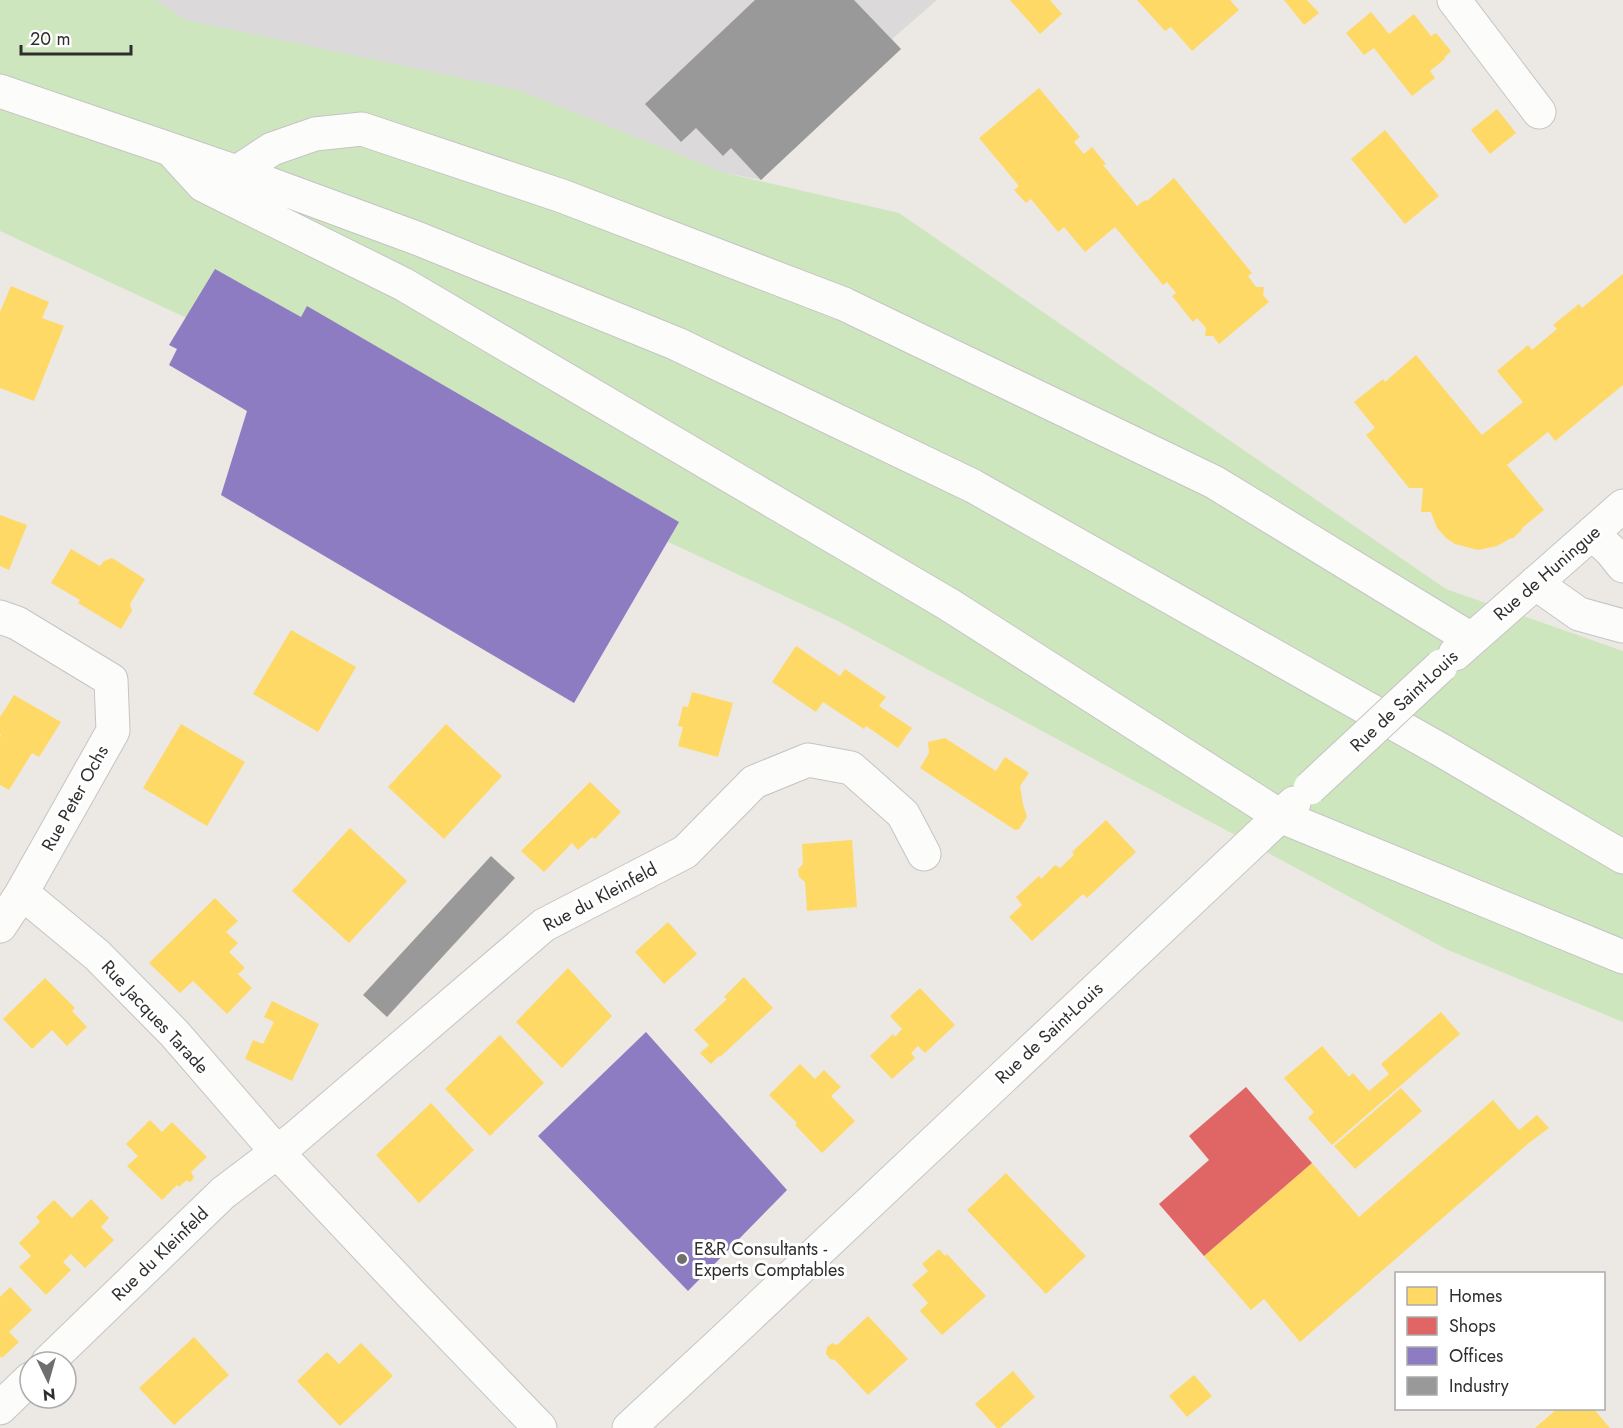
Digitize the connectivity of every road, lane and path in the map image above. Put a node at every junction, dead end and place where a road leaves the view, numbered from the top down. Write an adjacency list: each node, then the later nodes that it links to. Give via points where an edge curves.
1 (1454, 0): 3 (main road)
2 (0, 91): 4 (main road)
3 (1539, 112)
4 (171, 149): 5 (main road); 13 (main road, via 203,185 403,284 948,604)
5 (237, 172): 12 (main road, via 272,149 315,134 362,129 562,196 844,304 1214,482); 15 (main road, via 419,239 677,344 973,486)
6 (1623, 506): 7 (main road, Rue de Huningue)
7 (1592, 533): 8 (main road); 9 (main road, Rue de Huningue)
8 (1623, 566)
9 (1535, 583): 11 (main road, via 1580,614); 12 (main road, Rue de Huningue)
10 (0, 617): 16 (main road, Rue Peter Ochs, via 111,680 113,731)
11 (1623, 626)
12 (1471, 639): 13 (main road, Rue de Saint-Louis, bridge)
13 (1280, 816): 18 (main road); 24 (main road, Rue de Saint-Louis)
14 (924, 854): 19 (main road, Rue du Kleinfeld, via 903,813 851,768 807,760 754,782 685,852 544,925)
15 (1623, 857)
16 (20, 896): 17 (main road, Rue Peter Ochs); 19 (main road, Rue Jacques Tarade, via 33,902 97,955 174,1034)
17 (0, 926)
18 (1623, 957)
19 (277, 1152): 20 (main road, Rue du Kleinfeld, via 223,1193); 23 (main road)
20 (60, 1350)
21 (18, 1391): 22 (main road)
22 (0, 1408)
23 (540, 1428)
24 (629, 1428)

